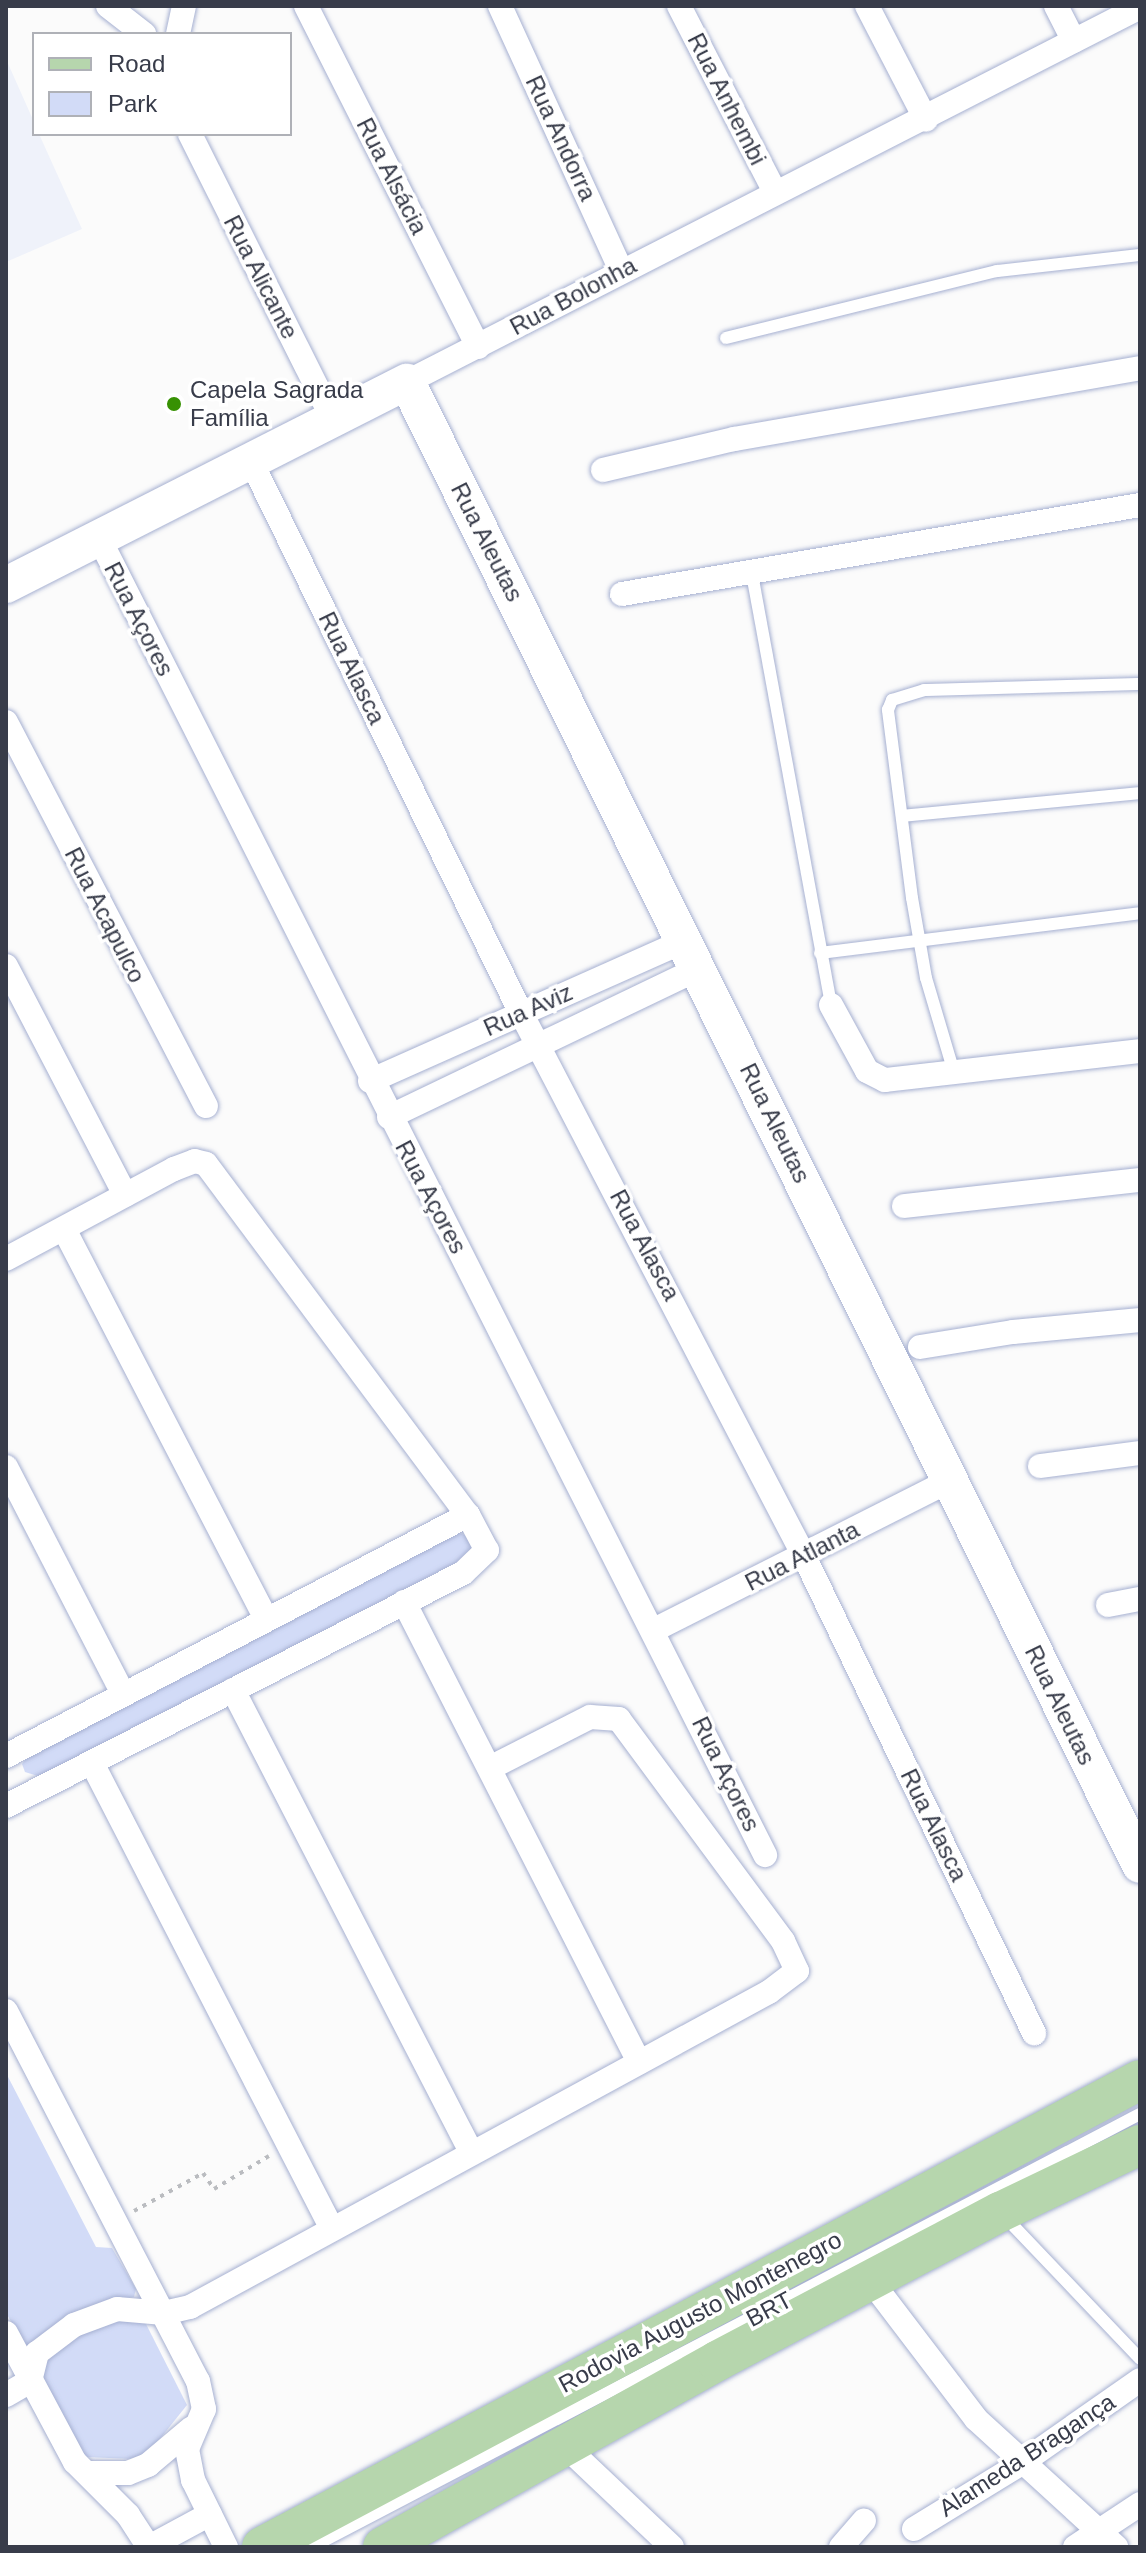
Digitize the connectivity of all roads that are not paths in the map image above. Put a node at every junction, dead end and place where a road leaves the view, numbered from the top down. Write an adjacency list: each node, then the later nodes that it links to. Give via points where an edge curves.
1 (108, 6): 9 (street)
2 (184, 6): 10 (street)
3 (306, 6): 18 (street, Rua Alsácia)
4 (500, 6): 16 (street, Rua Andorra)
5 (679, 6): 14 (street, Rua Anhembi)
6 (867, 6): 12 (street)
7 (1056, 6): 11 (street)
8 (1140, 7): 11 (street, Rua Bolonha)
9 (141, 32)
10 (178, 32)
11 (1074, 41): 12 (street, Rua Bolonha)
12 (926, 120): 14 (street, Rua Bolonha)
13 (191, 136): 21 (street, Rua Alicante)
14 (775, 192): 16 (street, Rua Bolonha)
15 (1140, 255): 17 (lane, via 997,271)
16 (621, 270): 18 (street, Rua Bolonha)
17 (726, 338)
18 (478, 347): 20 (street, Rua Bolonha)
19 (1140, 368): 23 (street, via 734,439)
20 (407, 382): 21 (street, Rua Bolonha); 36 (street, Rua Aleutas)
21 (333, 419): 22 (street, Rua Bolonha)
22 (251, 461): 25 (street, Rua Bolonha); 39 (street, Rua Alasca)
23 (603, 470)
24 (1140, 505): 26 (street)
25 (99, 538): 27 (street, Rua Bolonha); 43 (street, Rua Açores)
26 (752, 574): 28 (street); 35 (lane)
27 (6, 585)
28 (622, 594)
29 (1140, 684): 32 (lane, via 924,690 892,700 888,710)
30 (6, 722): 44 (street, Rua Acapulco)
31 (1140, 793): 32 (lane)
32 (902, 816): 34 (lane)
33 (1140, 913): 34 (lane)
34 (924, 943): 35 (lane); 42 (lane, via 926,978)
35 (820, 953): 38 (lane)
36 (693, 954): 39 (street, Rua Aviz); 40 (street, Rua Aviz); 56 (street, Rua Aleutas)
37 (6, 966): 47 (street)
38 (831, 1005): 42 (street, via 867,1071 885,1080)
39 (521, 1013): 40 (street, Rua Alasca); 43 (street, Rua Aviz)
40 (539, 1046): 45 (street, Rua Aviz); 58 (street, Rua Alasca)
41 (1140, 1051): 42 (street)
42 (953, 1069)
43 (370, 1081): 45 (street, Rua Açores)
44 (206, 1106)
45 (389, 1117): 63 (street, Rua Açores)
46 (1140, 1180): 48 (street)
47 (125, 1195): 49 (street); 57 (street, via 174,1169 195,1161 206,1164)
48 (904, 1206)
49 (64, 1229): 50 (street); 62 (street)
50 (6, 1259)
51 (1140, 1320): 52 (street)
52 (920, 1347)
53 (1140, 1453): 54 (street)
54 (1040, 1466)
55 (6, 1467): 65 (street)
56 (949, 1481): 58 (street, Rua Atlanta); 71 (street, Rua Aleutas)
57 (468, 1515): 60 (street, via 486,1543 483,1558); 62 (street)
58 (804, 1556): 63 (street, Rua Atlanta); 73 (street, Rua Alasca)
59 (1140, 1599): 61 (street)
60 (404, 1602): 64 (street); 68 (street)
61 (1108, 1605)
62 (266, 1618): 65 (street)
63 (654, 1630): 70 (street, Rua Açores)
64 (233, 1690): 67 (street); 78 (street)
65 (122, 1692): 66 (street)
66 (7, 1755): 69 (street)
67 (92, 1763): 69 (street); 80 (street)
68 (490, 1768): 74 (street); 74 (street, via 590,1717 619,1719 797,1962 797,1971 769,1992)
69 (16, 1800)
70 (765, 1855)
71 (1140, 1865)
72 (6, 2011): 82 (street)
73 (1034, 2033)
74 (639, 2062): 78 (street)
75 (1140, 2080): 100 (main road, Rodovia Augusto Montenegro)
76 (1140, 2114): 101 (lane, BRT)
77 (1140, 2145): 79 (main road)
78 (470, 2150): 80 (street)
79 (1000, 2212): 81 (main road); 84 (lane)
80 (332, 2229): 82 (street, via 190,2307)
81 (871, 2281): 89 (main road); 90 (street, via 976,2419)
82 (164, 2313): 86 (street, via 117,2309 74,2325 37,2353); 88 (street, via 204,2398 204,2409)
83 (6, 2333): 86 (street)
84 (1140, 2359)
85 (1140, 2380): 90 (street, Alameda Bragança)
86 (30, 2381): 87 (street); 91 (street, via 70,2455)
87 (6, 2395)
88 (192, 2428): 91 (street, via 148,2465 128,2473); 93 (street, via 190,2467)
89 (563, 2444): 97 (main road); 102 (street)
90 (1020, 2464): 95 (street, Alameda Bragança); 96 (street)
91 (91, 2473): 98 (street)
92 (1140, 2504): 96 (street)
93 (210, 2514): 98 (street); 99 (street)
94 (864, 2521): 103 (street)
95 (914, 2529)
96 (1108, 2539): 104 (street)
97 (407, 2542)
98 (149, 2547)
99 (226, 2547)
100 (262, 2547)
101 (312, 2547)
102 (672, 2547)
103 (841, 2547)
104 (1075, 2547)

